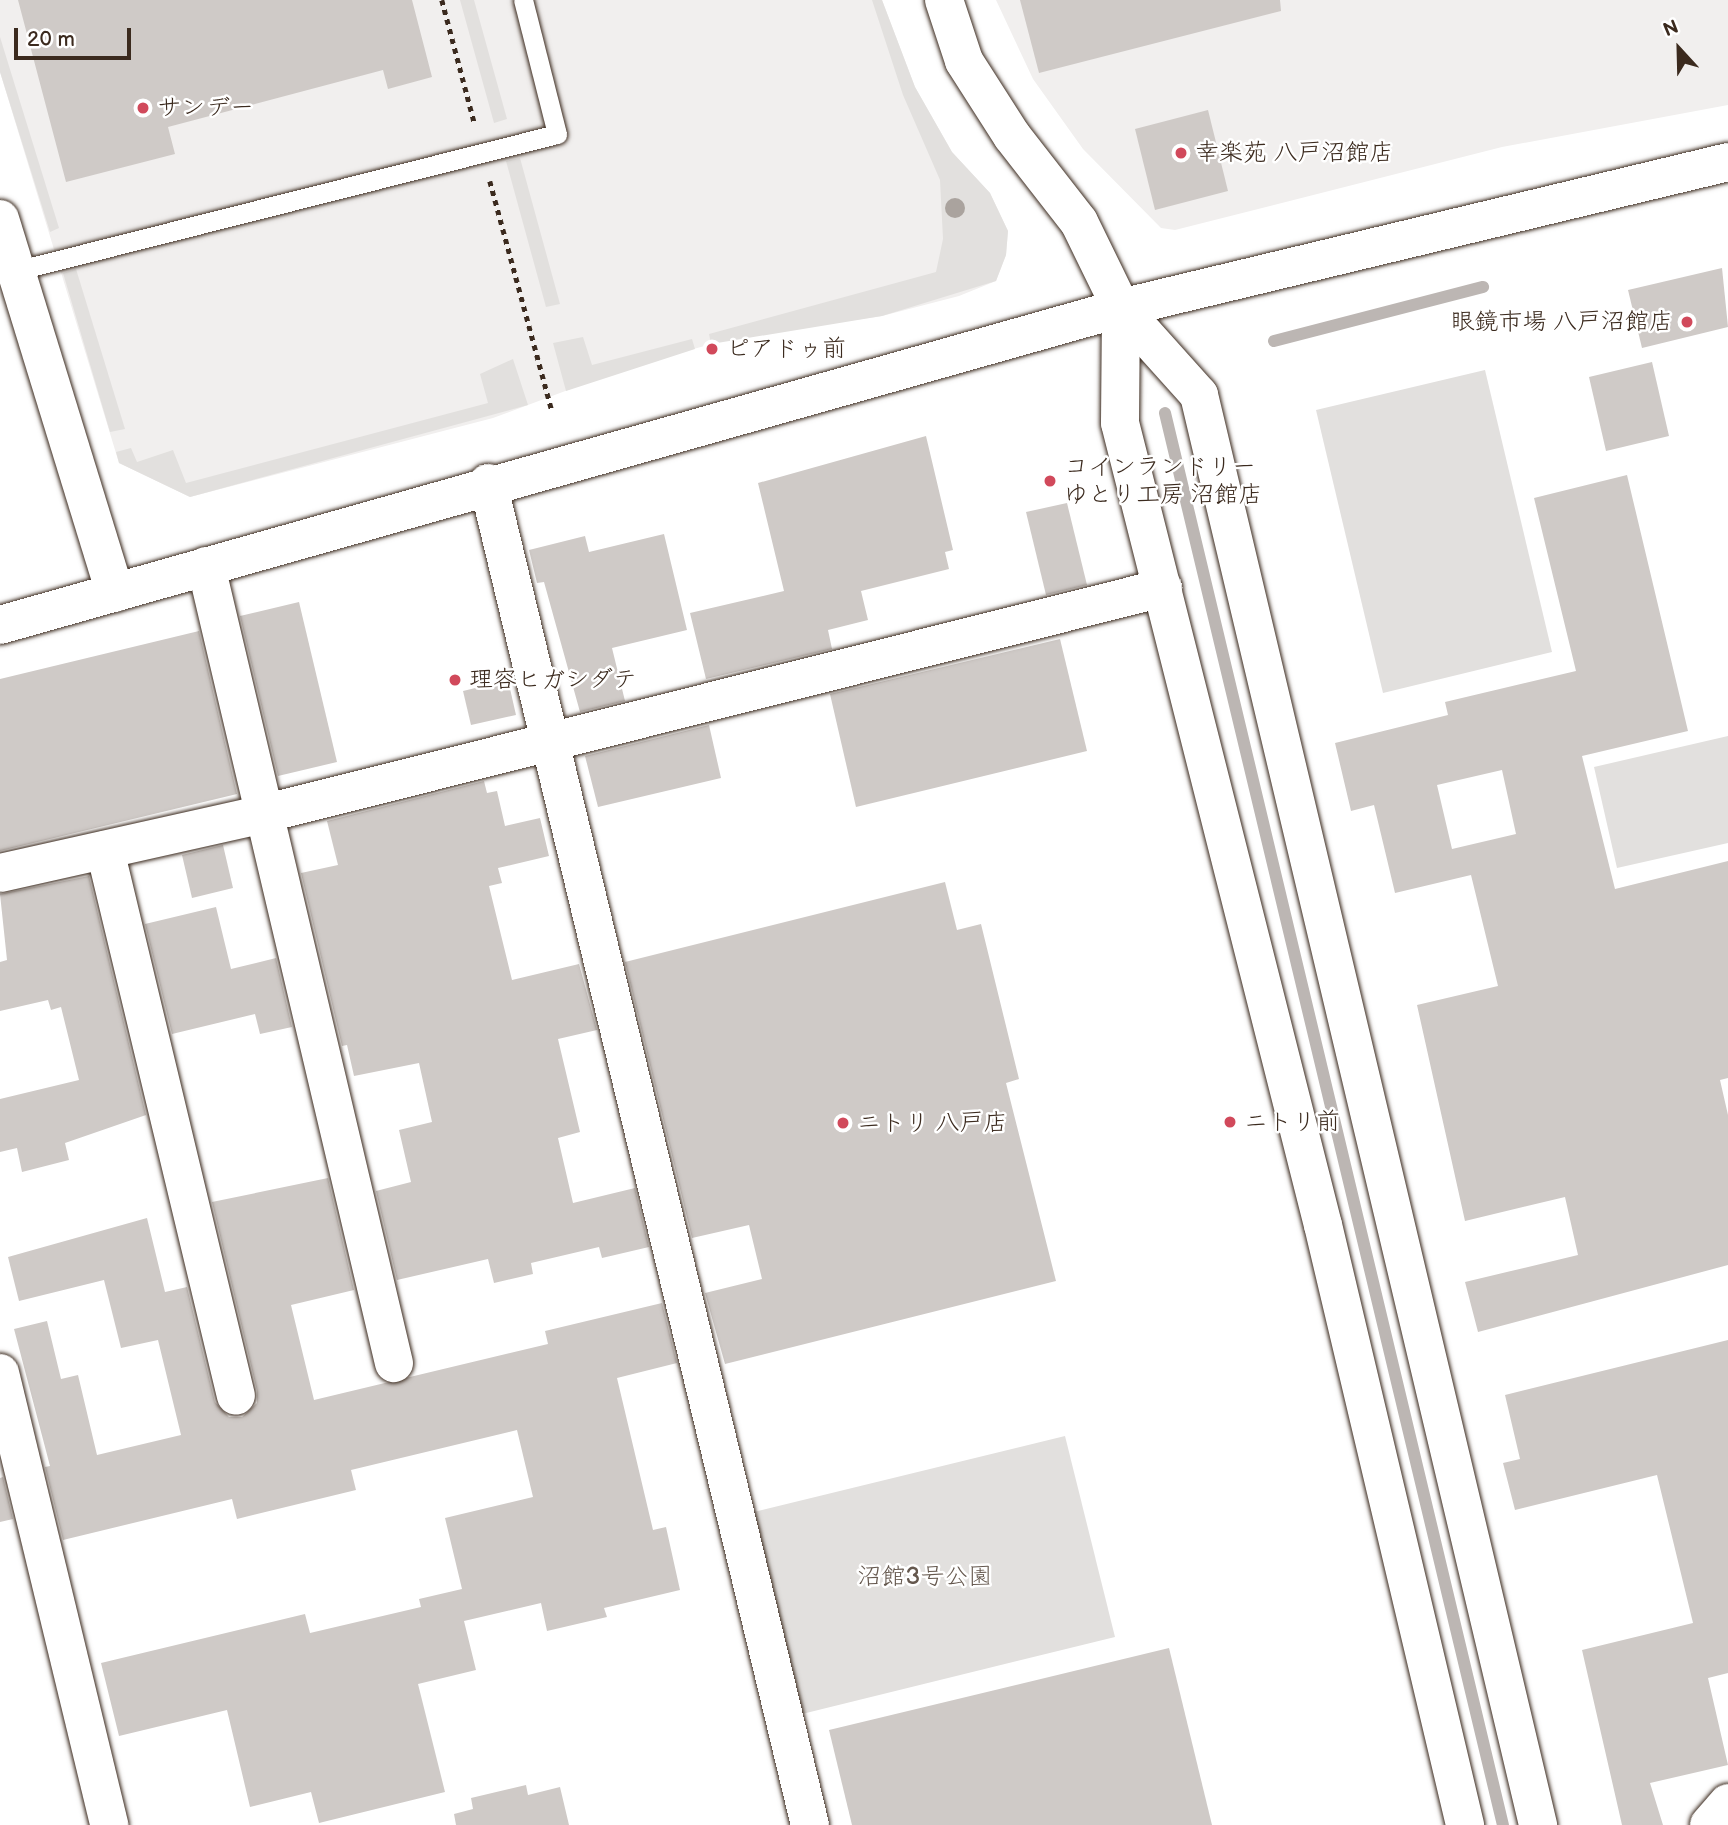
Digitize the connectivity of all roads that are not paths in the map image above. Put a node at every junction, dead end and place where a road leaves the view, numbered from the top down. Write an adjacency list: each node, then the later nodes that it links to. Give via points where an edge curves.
1 (523, 0): 5 (lane, via 557,134)
2 (944, 0): 6 (street, via 964,61 1012,136 1079,222)
3 (1728, 162): 6 (street)
4 (0, 219): 5 (street)
5 (15, 271): 10 (street)
6 (1121, 308): 7 (street); 9 (street, via 1120,423); 23 (street, via 1199,395)
7 (488, 483): 8 (street); 12 (street)
8 (205, 566): 10 (street); 13 (street)
9 (1163, 589): 12 (street); 22 (street, via 1323,1225)
10 (116, 593): 11 (street)
11 (0, 625)
12 (551, 744): 13 (street); 21 (street)
13 (263, 814): 14 (street); 16 (street)
14 (104, 850): 15 (street); 18 (street)
15 (0, 873)
16 (394, 1363)
17 (0, 1373): 20 (street)
18 (236, 1396)
19 (1728, 1802): 24 (street)
20 (109, 1825)
21 (810, 1825)
22 (1465, 1825)
23 (1538, 1825)
24 (1709, 1825)

